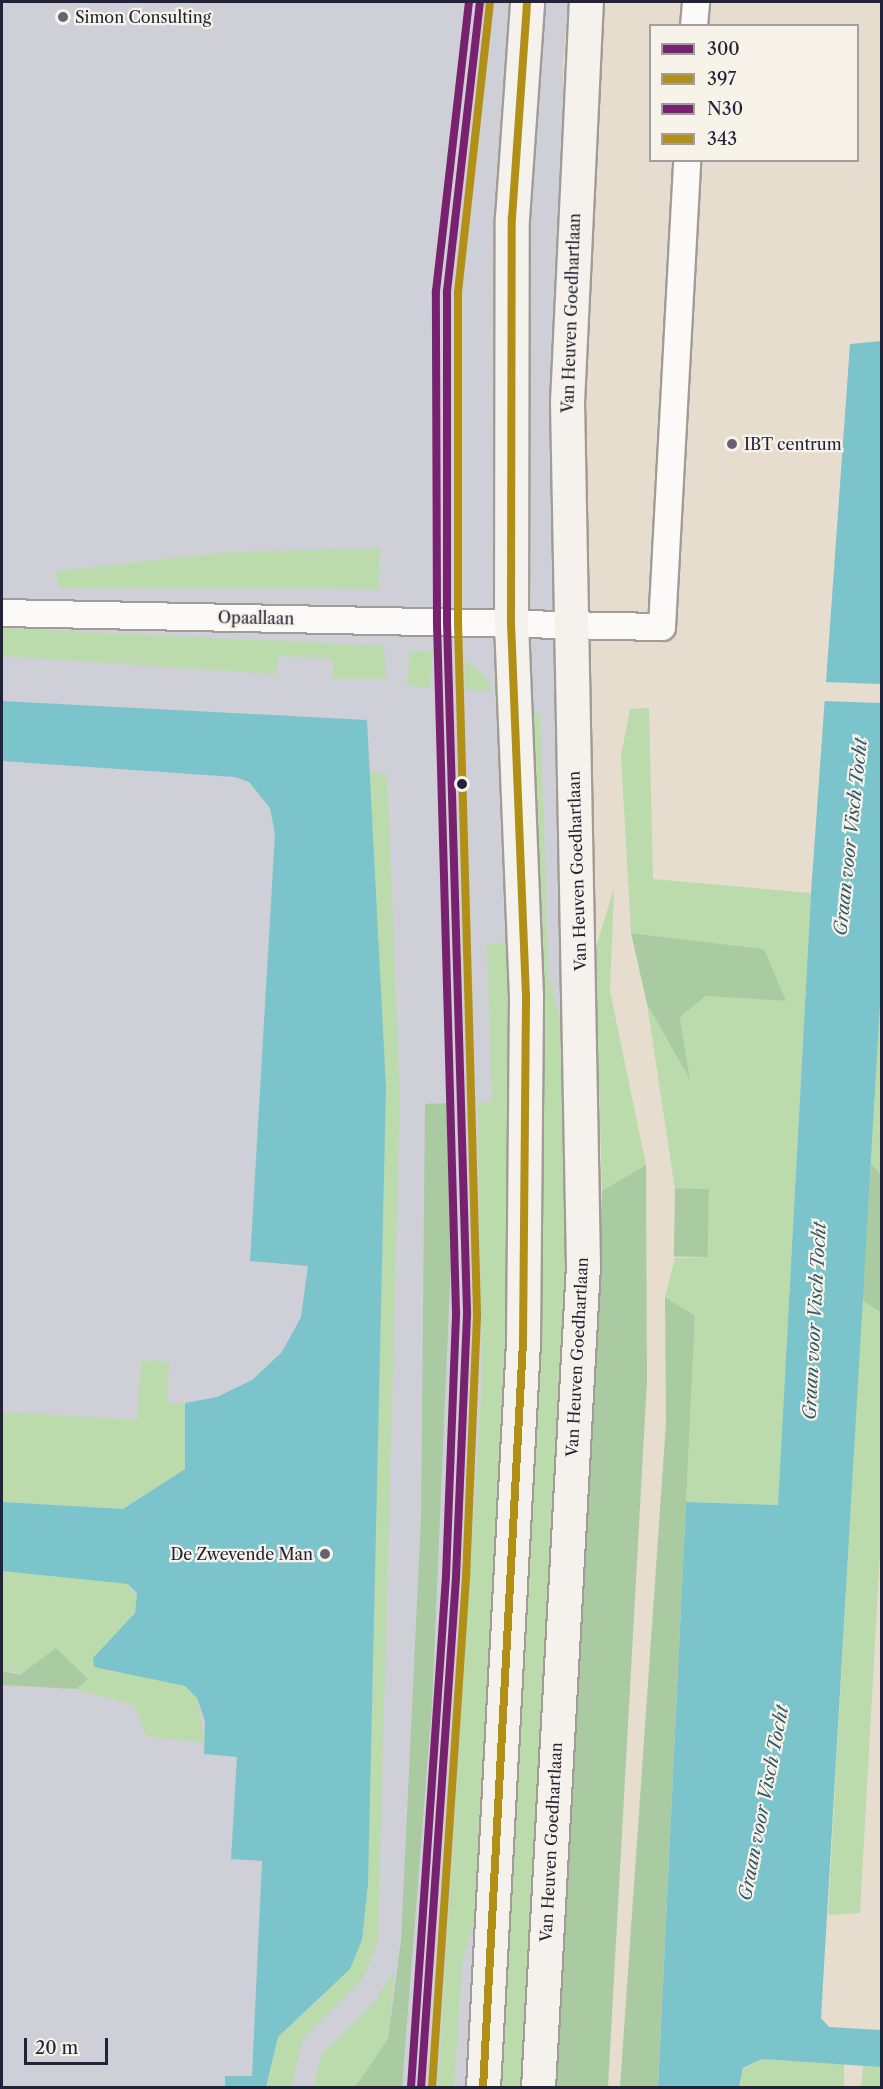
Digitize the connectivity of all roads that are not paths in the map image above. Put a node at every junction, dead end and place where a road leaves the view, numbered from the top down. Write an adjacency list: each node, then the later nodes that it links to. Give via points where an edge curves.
1 (527, 2): 7 (main road, via 512,218)
2 (586, 2): 8 (main road, Van Heuven Goedhartlaan, via 567,402)
3 (696, 2): 4 (street)
4 (694, 24)
5 (687, 162): 8 (street, via 662,627)
6 (2, 613): 7 (street, Opaallaan)
7 (511, 624): 8 (street); 9 (main road, via 526,996 523,1342)
8 (568, 625): 10 (main road, Van Heuven Goedhartlaan, via 578,846 583,1265)
9 (483, 2088)
10 (538, 2088)

